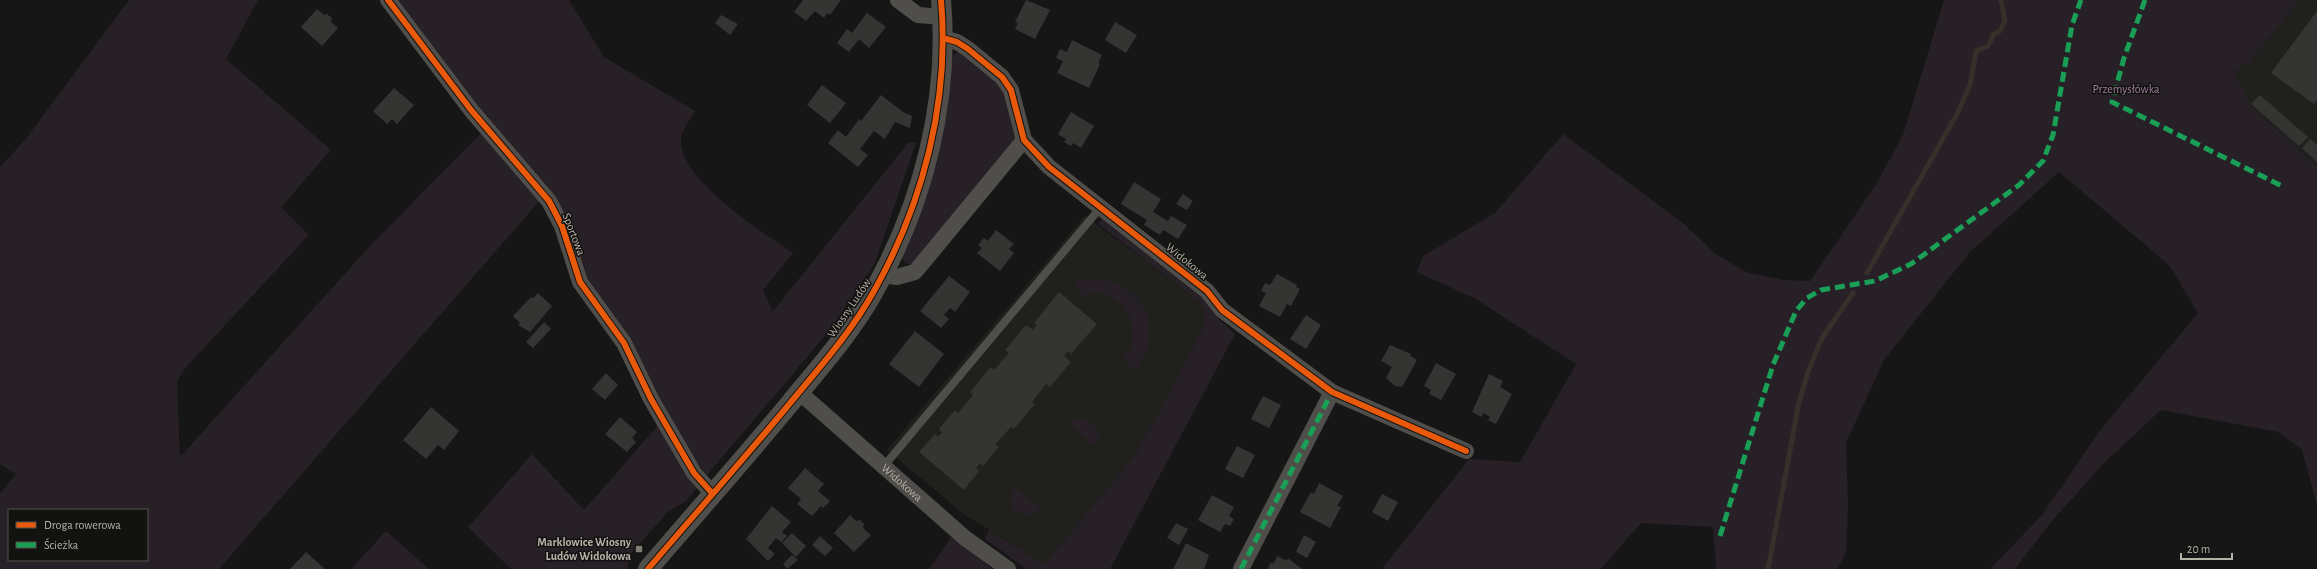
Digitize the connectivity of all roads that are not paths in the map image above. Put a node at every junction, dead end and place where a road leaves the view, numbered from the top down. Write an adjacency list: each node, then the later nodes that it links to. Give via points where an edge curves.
1 (388, 0): 12 (street, Sportowa, via 471,110 549,202 562,226 580,282 624,343 651,399 694,473)
2 (898, 0): 3 (street, via 918,15)
3 (942, 8): 4 (street, Wiosny Ludów)
4 (943, 38): 5 (street, Widokowa, via 968,49 1002,77 1011,90); 7 (street, Wiosny Ludów, via 939,105 932,138 916,196)
5 (1024, 140): 6 (street, Widokowa, via 1049,167); 7 (street, via 915,272 902,276)
6 (1101, 207): 9 (street, Widokowa, via 1207,291 1222,310); 11 (lane)
7 (883, 275): 8 (street, Wiosny Ludów, via 847,333)
8 (799, 392): 11 (street, Widokowa); 12 (street, Wiosny Ludów)
9 (1332, 392): 10 (street, Widokowa); 15 (street)
10 (1466, 451)
11 (884, 466): 14 (street, Widokowa, via 965,538)
12 (712, 493): 13 (street, Wiosny Ludów)
13 (648, 569)
14 (1008, 569)
15 (1242, 569)

